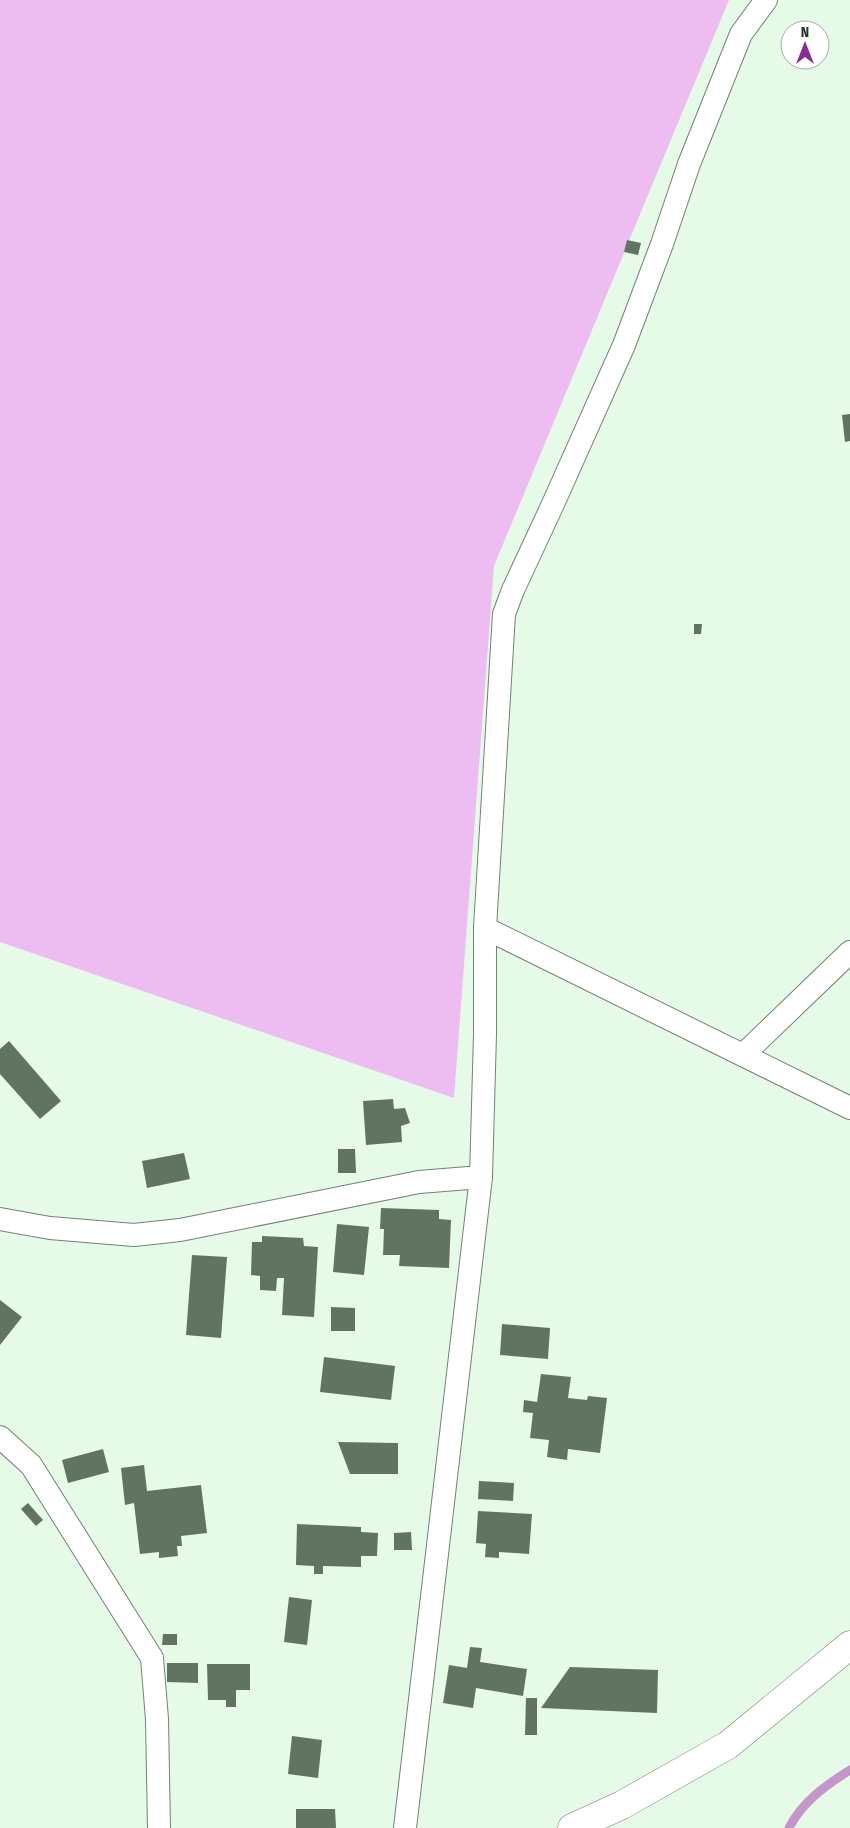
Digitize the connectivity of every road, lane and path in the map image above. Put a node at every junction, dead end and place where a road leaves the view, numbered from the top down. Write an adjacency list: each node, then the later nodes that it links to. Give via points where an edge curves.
1 (766, 0): 2 (street, via 741,34 689,164 624,345 504,614)
2 (485, 928): 4 (street); 6 (street)
3 (850, 952): 4 (street)
4 (742, 1055): 5 (street)
5 (850, 1108)
6 (481, 1177): 7 (street, via 419,1182 180,1230 143,1234 50,1228); 11 (street)
7 (0, 1218)
8 (0, 1437): 10 (street, via 31,1465 152,1658 158,1719)
9 (850, 1645): 12 (street, via 728,1745 622,1805)
10 (159, 1828)
11 (405, 1828)
12 (572, 1828)

